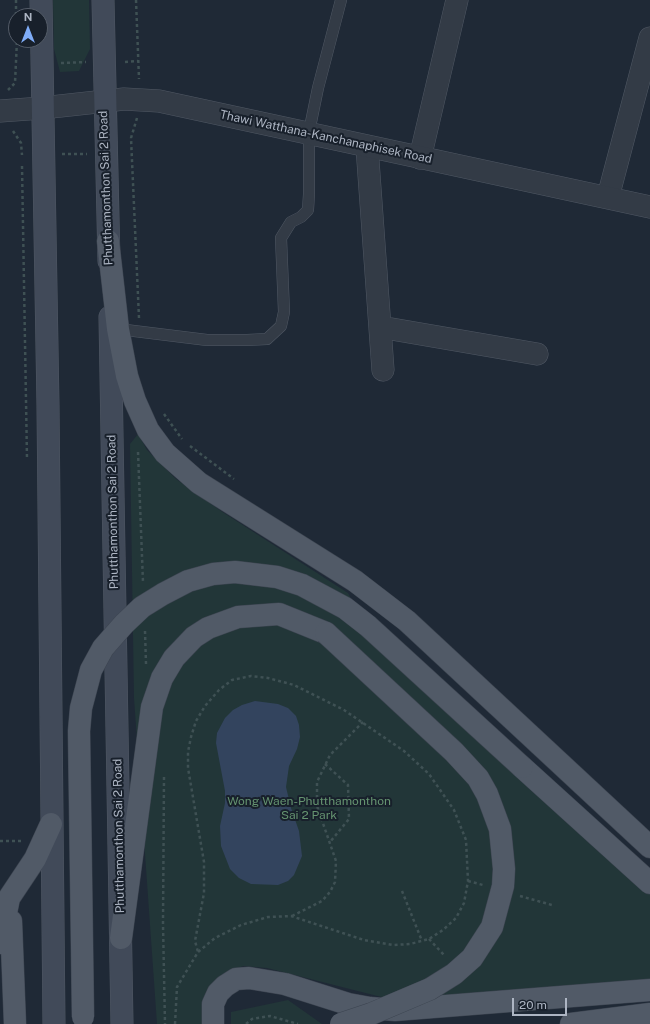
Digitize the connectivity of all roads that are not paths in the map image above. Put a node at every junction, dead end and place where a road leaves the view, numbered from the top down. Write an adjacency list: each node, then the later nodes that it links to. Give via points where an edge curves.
1 (41, 0): 7 (main road)
2 (103, 0): 6 (main road, Phutthamonthon Sai 2 Road)
3 (341, 0): 9 (lane)
4 (457, 0): 11 (street)
5 (650, 38): 12 (street)
6 (104, 101): 7 (street, Thawi Watthana-Kanchanaphisek Road); 9 (street, Thawi Watthana-Kanchanaphisek Road, via 159,101); 14 (main road, Phutthamonthon Sai 2 Road)
7 (42, 108): 8 (street, Thawi Watthana-Kanchanaphisek Road); 19 (main road, via 48,405)
8 (0, 110)
9 (309, 132): 10 (street, Thawi Watthana-Kanchanaphisek Road); 16 (lane, via 308,210 291,222 281,238 284,312 281,326 267,339 247,340 206,340)
10 (367, 147): 11 (street, Thawi Watthana-Kanchanaphisek Road); 15 (street)
11 (420, 158): 12 (street, Thawi Watthana-Kanchanaphisek Road)
12 (608, 197): 13 (street, Thawi Watthana-Kanchanaphisek Road)
13 (650, 207)
14 (108, 241): 16 (main road); 23 (main road, Phutthamonthon Sai 2 Road)
15 (380, 327): 17 (street); 18 (street)
16 (118, 329): 20 (main road, via 127,376 135,401 148,430 165,452 199,483 355,581 407,621)
17 (537, 354)
18 (383, 370)
19 (51, 824): 22 (main road, via 35,859); 29 (main road)
20 (650, 847)
21 (650, 883): 27 (main road, bridge, via 368,626 345,608 307,587 277,577 235,572 213,574 188,581 137,612 103,648 91,670 81,708 79,731)
22 (9, 898): 24 (main road); 28 (main road)
23 (121, 938): 30 (main road, Phutthamonthon Sai 2 Road); 32 (main road, bridge, via 152,707 162,678 174,658 194,637 208,628 238,617 279,614 326,633 454,752 478,778 500,829 503,886 492,927 472,958 454,974 430,989 378,1012)
24 (0, 943)
25 (650, 990): 31 (main road, via 395,1010 348,1004 266,979 236,979 218,993 213,1004)
26 (650, 1014): 33 (main road)
27 (83, 1021)
28 (15, 1024)
29 (54, 1024)
30 (122, 1024)
31 (213, 1024)
32 (341, 1024)
33 (571, 1024)

